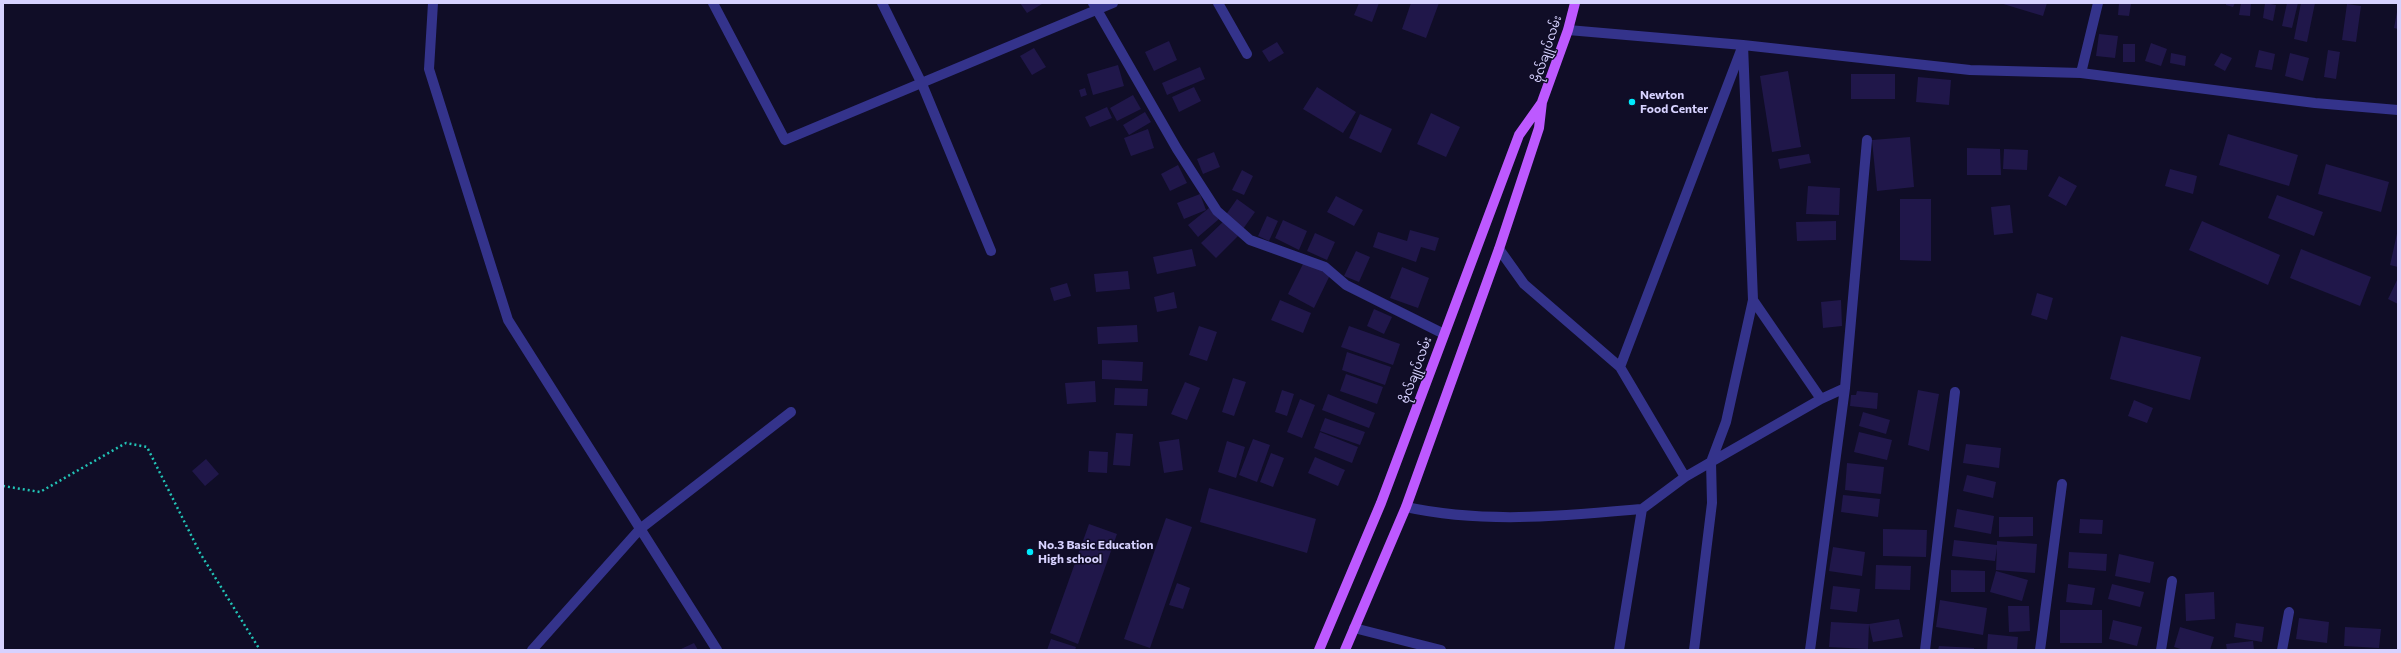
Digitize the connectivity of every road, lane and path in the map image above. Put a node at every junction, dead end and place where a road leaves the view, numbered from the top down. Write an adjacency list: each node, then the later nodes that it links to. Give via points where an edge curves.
1 (433, 3): 32 (street, via 429,69 508,320)
2 (713, 3): 13 (street, via 785,140)
3 (882, 3): 13 (street)
4 (1114, 3): 8 (street)
5 (1218, 3): 11 (street)
6 (1575, 3): 9 (main road, ဗိုလ်ချုပ်လမ်း)
7 (2098, 3): 12 (street)
8 (1095, 6): 13 (street); 20 (street, via 1177,149 1217,211 1250,240 1325,267 1346,284)
9 (1568, 30): 10 (street); 14 (main road, ဗိုလ်ချုပ်လမ်း)
10 (1743, 45): 12 (street, via 1970,70); 19 (street); 21 (street)
11 (1247, 54)
12 (2081, 73): 15 (street, via 2315,103)
13 (922, 84): 18 (street)
14 (1542, 102): 17 (main road, ဗိုလ်ချုပ်လမ်း, via 1539,128); 20 (main road, ဗိုလ်ချုပ်လမ်း, via 1519,135)
15 (2398, 110)
16 (1867, 140): 22 (street)
17 (1499, 250): 21 (street, via 1524,284); 30 (main road, ဗိုလ်ချုပ်လမ်း)
18 (991, 251)
19 (1753, 300): 24 (street); 26 (street, via 1726,422)
20 (1444, 334): 39 (main road, ဗိုလ်ချုပ်လမ်း, via 1381,503)
21 (1620, 367): 27 (street)
22 (1845, 388): 24 (street); 44 (street)
23 (1955, 392): 45 (street)
24 (1821, 399): 26 (street)
25 (791, 412): 32 (street)
26 (1711, 462): 27 (street); 43 (street, via 1712,503)
27 (1685, 477): 31 (street)
28 (2062, 484): 46 (street)
29 (3, 486): 36 (path, via 40,492 126,443 147,446 200,553)
30 (1406, 507): 31 (street, via 1440,515 1505,519); 35 (main road, ဗိုလ်ချုပ်လမ်း)
31 (1642, 509): 42 (street)
32 (640, 529): 37 (street); 38 (street)
33 (2172, 581): 47 (street)
34 (2289, 612): 48 (street)
35 (1354, 628): 40 (main road, ဗိုလ်ချုပ်လမ်း); 41 (street)
36 (260, 650)
37 (532, 650)
38 (717, 650)
39 (1319, 650)
40 (1344, 650)
41 (1441, 650)
42 (1619, 650)
43 (1694, 650)
44 (1810, 650)
45 (1925, 650)
46 (2040, 650)
47 (2161, 650)
48 (2282, 650)

